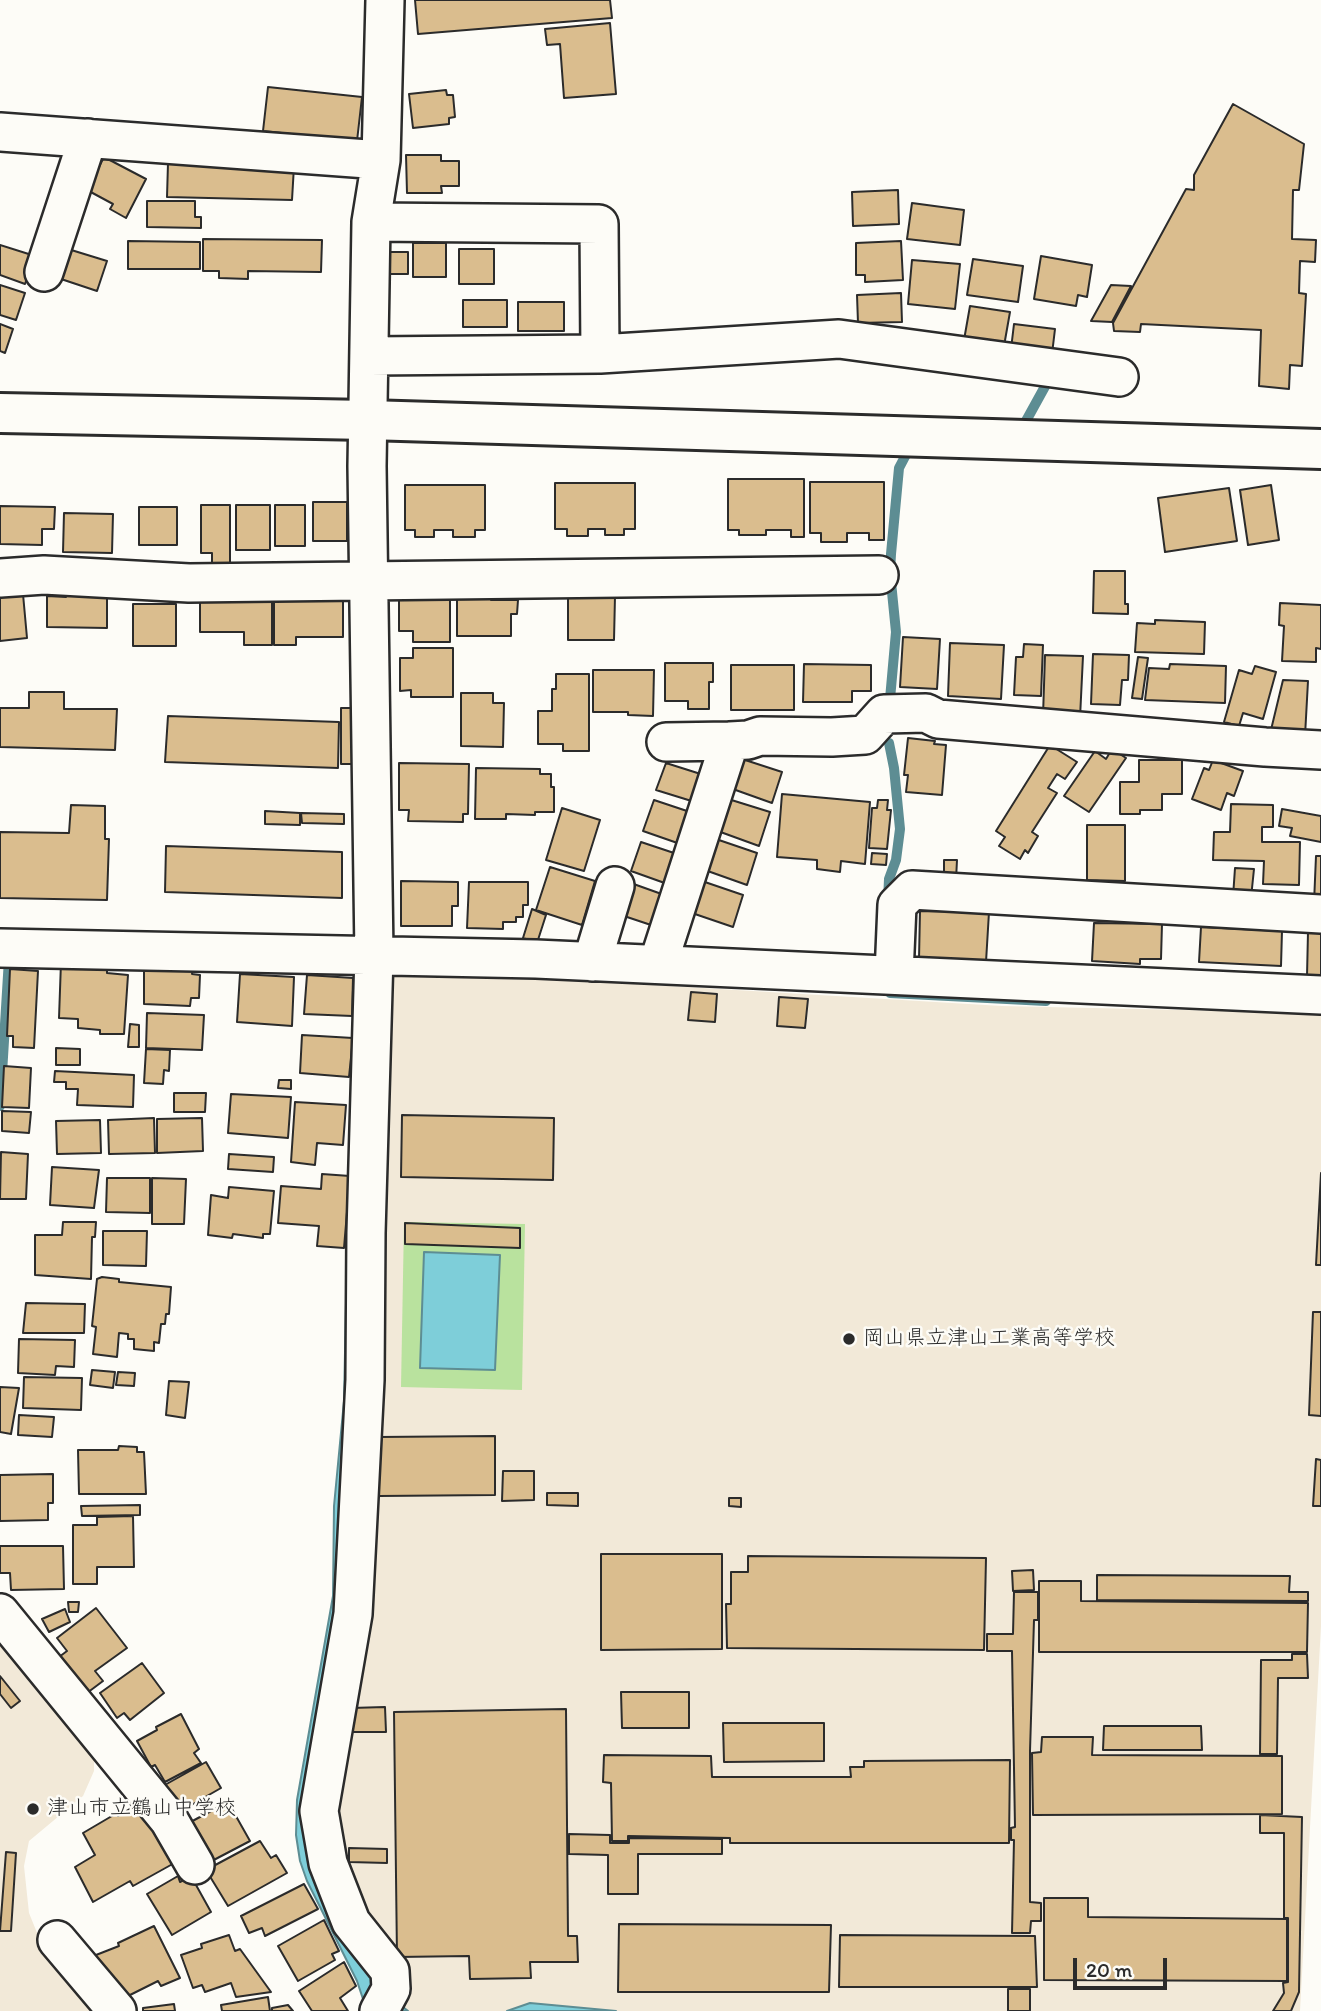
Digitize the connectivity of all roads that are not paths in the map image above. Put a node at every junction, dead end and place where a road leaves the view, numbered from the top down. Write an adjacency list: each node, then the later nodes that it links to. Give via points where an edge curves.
1 (385, 0): 4 (street)
2 (0, 132): 3 (street)
3 (88, 138): 4 (street); 6 (street)
4 (380, 160): 5 (street)
5 (371, 222): 7 (street, via 599,225); 8 (street)
6 (44, 272)
7 (600, 354): 8 (street); 9 (street, via 839,339)
8 (370, 356): 11 (street)
9 (1119, 377)
10 (0, 413): 11 (street)
11 (369, 420): 12 (street); 15 (street)
12 (1321, 449)
13 (879, 575): 15 (street)
14 (0, 578): 15 (street)
15 (369, 582): 22 (street)
16 (730, 741): 17 (street); 18 (street, via 760,736 866,735 884,714 926,713 938,719); 24 (street)
17 (666, 742)
18 (1321, 750)
19 (615, 886): 23 (street)
20 (1321, 914): 25 (street, via 912,890 897,905)
21 (0, 947): 22 (street)
22 (374, 955): 23 (street); 30 (street, via 365,1380 354,1614 319,1811 328,1863 351,1923 390,1971)
23 (592, 962): 24 (street)
24 (658, 964): 25 (street)
25 (894, 975): 26 (street)
26 (1321, 995)
27 (0, 1613): 28 (street, via 169,1820)
28 (195, 1866)
29 (57, 1940): 31 (street)
30 (385, 2000)
31 (117, 2011)

